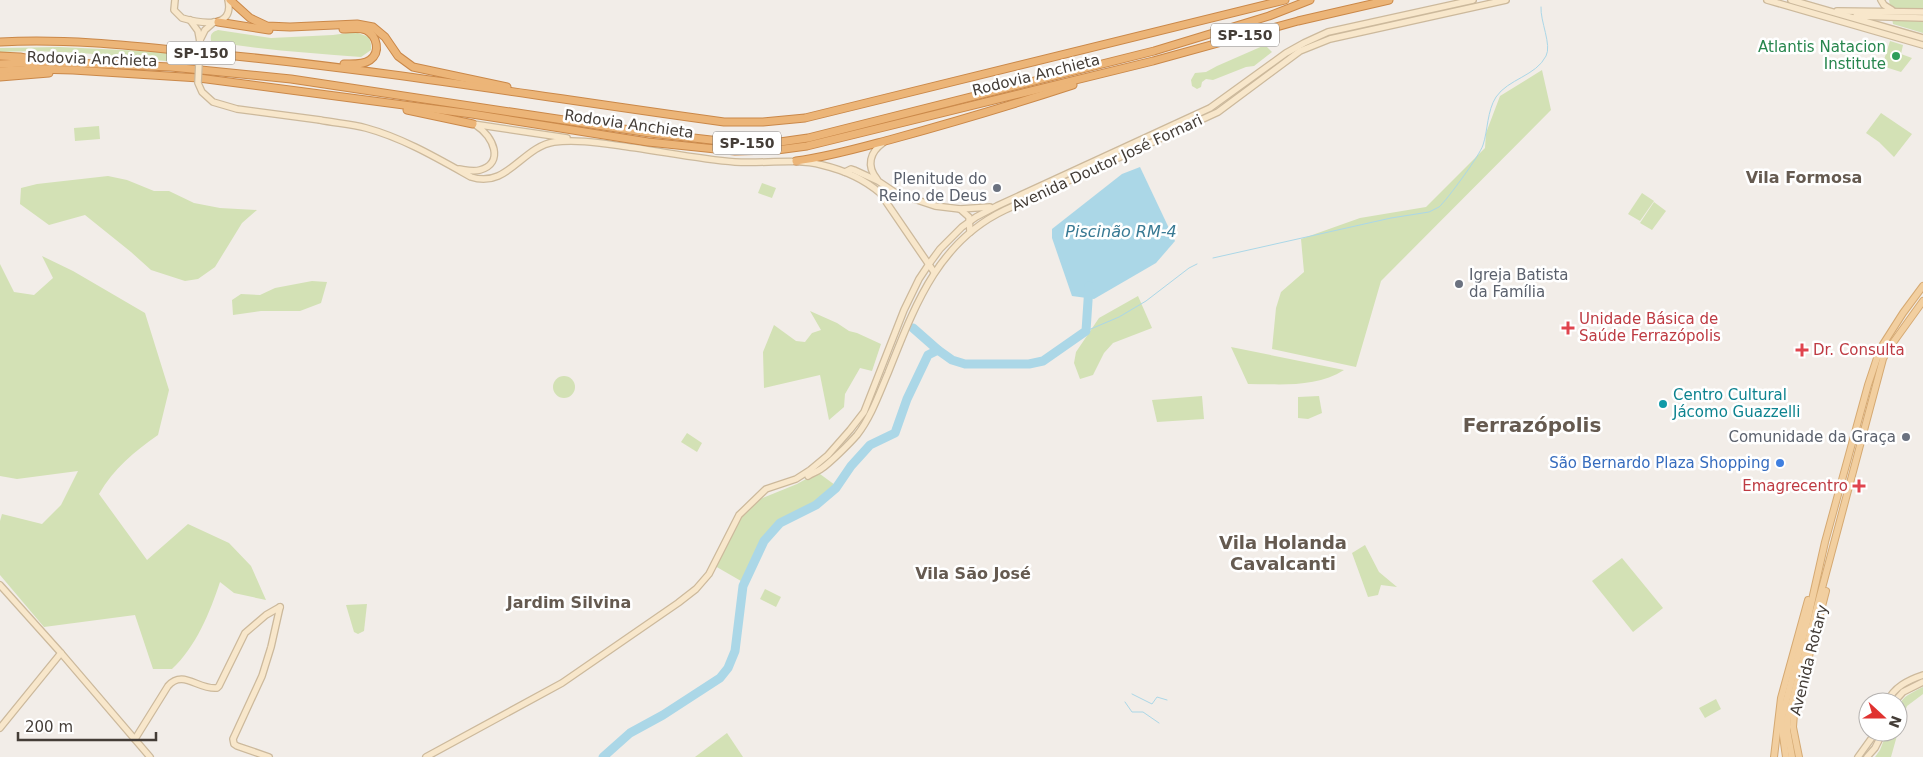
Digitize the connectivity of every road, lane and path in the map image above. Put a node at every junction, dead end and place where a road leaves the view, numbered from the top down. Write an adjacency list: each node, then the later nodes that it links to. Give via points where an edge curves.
1 (175, 0): 17 (main road, via 176,14)
2 (229, 0): 18 (main road, via 228,11); 32 (highway, via 250,18 268,26 357,24 374,27 386,37 398,56 413,67)
3 (1285, 0): 32 (highway, Rodovia Anchieta / SP-150, via 789,120 724,122)
4 (1310, 0): 24 (highway, Rodovia Anchieta / SP-150, via 1154,51 836,132 773,143 650,133 291,79 171,67)
5 (1389, 0): 27 (highway, Rodovia Anchieta / SP-150, via 1208,45 1169,61)
6 (1473, 0): 42 (main road, Avenida Doutor José Fornari, via 1313,38 1286,53 1210,108)
7 (1506, 0): 45 (main road, Avenida Doutor José Fornari, via 1315,44 1300,51 1218,112 1005,210)
8 (1767, 0): 15 (main road)
9 (1791, 0): 11 (main road)
10 (1881, 0): 13 (main road)
11 (1828, 10): 13 (main road); 14 (main road)
12 (1923, 12): 13 (main road)
13 (1897, 13): 14 (main road); 16 (main road)
14 (1849, 16): 15 (main road); 19 (main road)
15 (1824, 17): 22 (main road)
16 (1923, 18)
17 (190, 20): 18 (main road); 20 (main road, via 197,28)
18 (218, 21): 20 (main road, via 205,30); 25 (highway, via 271,30 360,29 366,30 376,40 375,54 360,64)
19 (1923, 38)
20 (200, 41): 37 (main road, bridge, via 198,82 212,102 237,110 357,126 405,142)
21 (0, 42): 25 (highway, Rodovia Anchieta / SP-150, via 100,43)
22 (1923, 44)
23 (0, 56): 24 (highway)
24 (48, 62): 26 (highway, Rodovia Anchieta / SP-150)
25 (301, 62): 32 (highway, Rodovia Anchieta / SP-150)
26 (0, 64)
27 (1126, 67): 31 (highway, Rodovia Anchieta / SP-150, via 808,146 756,152 648,142); 34 (highway, via 967,119)
28 (73, 70): 29 (highway, Rodovia Anchieta / SP-150); 30 (highway); 31 (highway, Rodovia Anchieta / SP-150, via 199,78)
29 (0, 71)
30 (0, 77)
31 (326, 94): 33 (highway)
32 (546, 97)
33 (473, 124): 35 (main road); 37 (main road, via 492,141 493,158 478,171)
34 (886, 141): 36 (highway); 39 (main road, via 876,149 870,163)
35 (594, 142): 36 (main road, via 734,162); 37 (main road, via 548,143 493,179 475,178)
36 (796, 161): 38 (main road)
37 (455, 168)
38 (845, 172): 39 (main road, via 851,169); 41 (main road, via 876,189)
39 (878, 181): 40 (main road)
40 (896, 193): 41 (main road, via 890,197); 43 (main road, via 936,206)
41 (889, 203): 46 (main road)
42 (997, 206): 43 (main road); 44 (main road, Avenida Doutor José Fornari)
43 (960, 209): 44 (main road)
44 (970, 221): 45 (main road); 46 (main road, Avenida Doutor José Fornari)
45 (970, 232): 47 (main road, Avenida Doutor José Fornari)
46 (928, 264): 47 (main road); 50 (main road, Avenida Doutor José Fornari, via 904,310 864,412)
47 (934, 272): 51 (main road, Avenida Doutor José Fornari, via 870,414 857,435)
48 (1923, 286): 54 (main road, Avenida Rotary, via 1876,357)
49 (1923, 301): 53 (main road, Avenida Rotary, via 1883,359)
50 (828, 455): 51 (main road); 52 (main road)
51 (821, 469): 52 (main road, Avenida Doutor José Fornari)
52 (786, 484): 68 (main road, via 766,489 746,507 709,574 696,590 562,683)
53 (1829, 562): 56 (main road, Avenida Rotary); 72 (main road, Avenida Rotary, via 1830,578 1794,714)
54 (1815, 580): 56 (main road, Avenida Rotary); 69 (main road, Avenida Rotary, via 1781,698)
55 (0, 585): 57 (main road)
56 (1810, 623): 70 (main road, via 1783,713 1782,736); 71 (main road, via 1788,716)
57 (61, 653): 62 (main road); 63 (main road)
58 (1923, 675): 60 (main road, via 1908,680)
59 (1923, 682): 61 (main road)
60 (1895, 692)
61 (1903, 692)
62 (0, 728)
63 (135, 739): 66 (main road); 67 (main road, via 175,680 217,688 225,678 245,633 280,607 262,676 234,735 234,744)
64 (1869, 742): 73 (main road)
65 (1878, 742): 74 (main road)
66 (150, 757)
67 (269, 757)
68 (426, 757)
69 (1774, 757)
70 (1786, 757)
71 (1792, 757)
72 (1799, 757)
73 (1858, 757)
74 (1868, 757)

